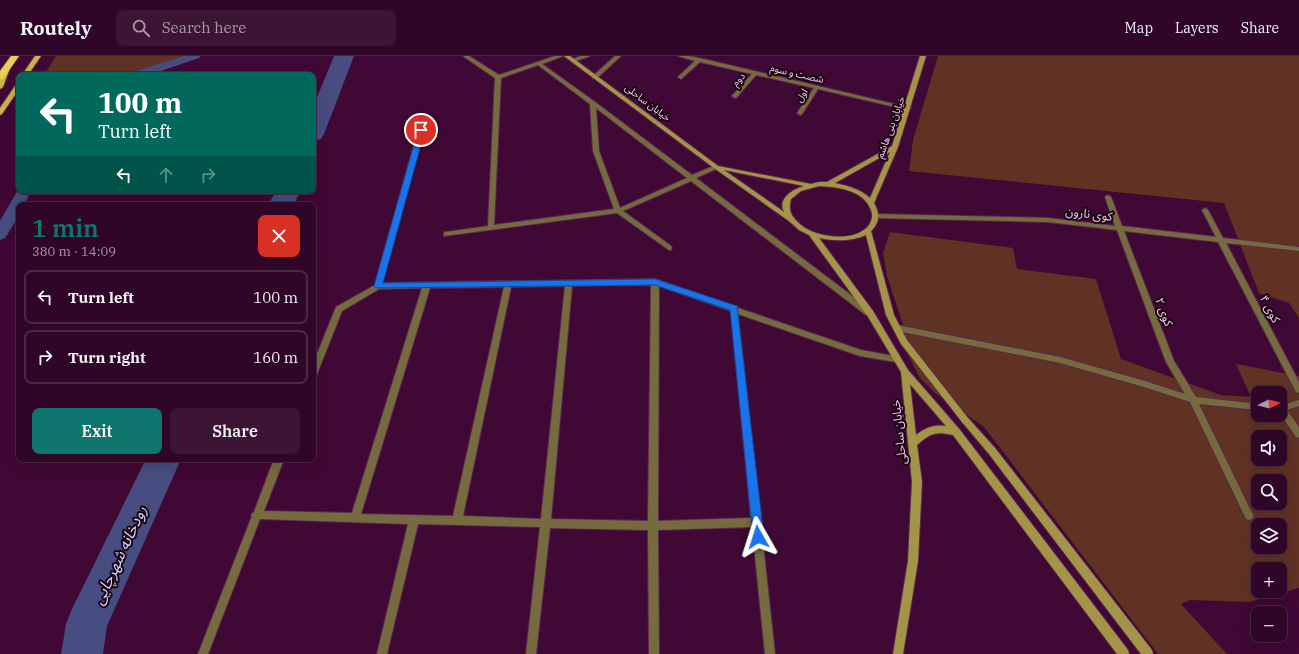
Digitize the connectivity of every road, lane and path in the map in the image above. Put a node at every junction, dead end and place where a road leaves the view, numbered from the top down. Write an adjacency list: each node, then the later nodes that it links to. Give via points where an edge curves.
1 (15, 56): 13 (highway)
2 (38, 56): 14 (main road)
3 (466, 56): 18 (street)
4 (560, 56): 12 (street)
5 (567, 56): 10 (street, خیابان ساحلی)
6 (587, 56): 10 (street)
7 (618, 56): 16 (street)
8 (681, 56): 11 (street, شصت و سوم)
9 (923, 56): 25 (street, خیابان بنی هاشم)
10 (573, 60): 16 (street, خیابان ساحلی)
11 (699, 60): 15 (street, شصت و سوم); 19 (street)
12 (539, 62): 18 (street); 24 (street)
13 (7, 67): 17 (highway); 20 (main road)
14 (27, 72)
15 (755, 73): 21 (street, شصت و سوم); 23 (street, دوم)
16 (595, 76): 30 (street, خیابان ساحلی)
17 (0, 77)
18 (498, 77): 40 (street)
19 (681, 77)
20 (0, 86)
21 (817, 87): 25 (street, شصت و سوم); 27 (street, اول)
22 (16, 89): 26 (main road)
23 (735, 96)
24 (593, 103): 31 (street); 37 (street, via 596,151)
25 (908, 108): 29 (street, خیابان بنی هاشم)
26 (0, 113)
27 (800, 113)
28 (425, 116): 52 (street)
29 (895, 147): 32 (street); 35 (street, خیابان بنی هاشم)
30 (716, 167): 31 (street); 33 (street, خیابان ساحلی); 39 (street, خیابان ساحلی)
31 (692, 177): 37 (street); 54 (street)
32 (829, 184): 33 (street); 35 (street, via 853,190)
33 (810, 185): 39 (street, via 793,192 788,198 786,212)
34 (1108, 197): 41 (street, کوی ۲)
35 (871, 203): 38 (street)
36 (1205, 210): 45 (street, کوی ۴)
37 (618, 211): 40 (street); 46 (street)
38 (876, 216): 41 (street, کوی نارون, via 1048,220); 42 (street)
39 (790, 219): 44 (street, via 795,225)
40 (491, 228): 43 (street)
41 (1119, 228): 45 (street, کوی نارون); 60 (street, کوی ۲, via 1170,362)
42 (868, 231): 44 (street, via 854,237 836,239); 55 (street, via 890,315)
43 (446, 234)
44 (812, 234): 54 (street, خیابان ساحلی)
45 (1220, 240): 47 (street, کوی نارون); 59 (street, کوی ۴)
46 (669, 248)
47 (1299, 249)
48 (655, 282): 49 (street); 53 (street); 76 (street)
49 (569, 283): 50 (street); 75 (street)
50 (508, 284): 51 (street); 73 (street)
51 (427, 285): 52 (street); 71 (street)
52 (378, 286): 57 (street, via 339,309)
53 (734, 308): 56 (street, via 860,353); 74 (street)
54 (870, 313): 56 (street, خیابان ساحلی)
55 (897, 328): 60 (street, via 1060,360); 84 (street, via 904,342 992,451)
56 (896, 359): 58 (street, خیابان ساحلی)
57 (316, 366)
58 (905, 372): 65 (street); 67 (street, خیابان ساحلی)
59 (1299, 390)
60 (1193, 400): 62 (street); 70 (street, کوی ۲)
61 (1299, 402): 63 (street)
62 (1251, 405)
63 (1287, 407)
64 (1287, 417): 66 (street)
65 (957, 432): 67 (street, via 941,428 924,433); 83 (street)
66 (1299, 434)
67 (913, 443): 82 (street, خیابان ساحلی, via 917,482 913,561)
68 (278, 462): 69 (street)
69 (256, 515): 71 (street); 77 (street)
70 (1249, 516)
71 (355, 518): 72 (street)
72 (414, 520): 73 (street); 78 (street)
73 (457, 521): 75 (street)
74 (757, 522): 76 (street); 81 (street)
75 (545, 523): 76 (street); 79 (street)
76 (653, 526): 80 (street)
77 (202, 654)
78 (382, 654)
79 (531, 654)
80 (654, 654)
81 (770, 654)
82 (898, 654)
83 (1124, 654)
84 (1148, 654)

